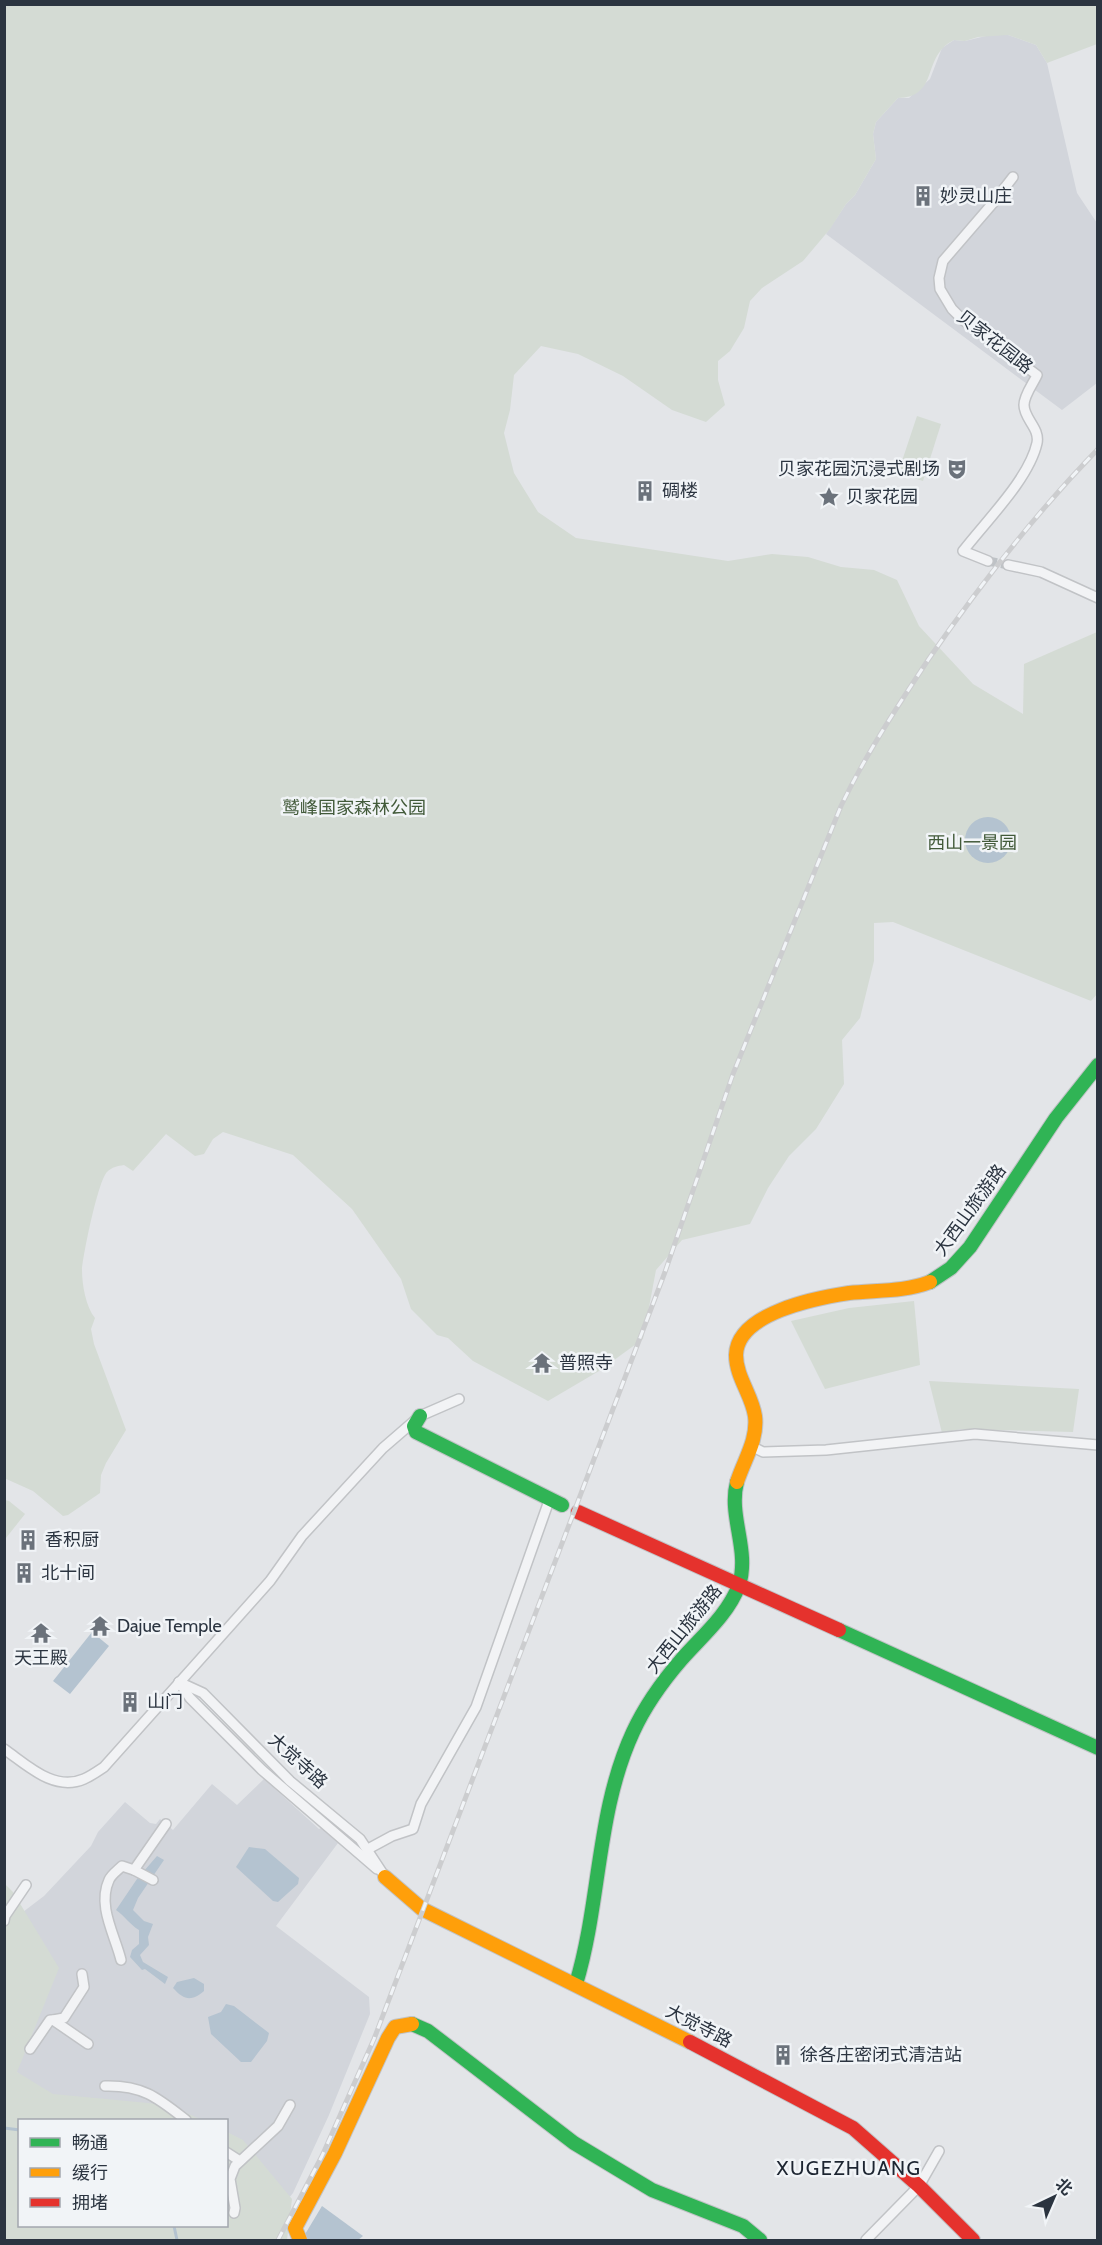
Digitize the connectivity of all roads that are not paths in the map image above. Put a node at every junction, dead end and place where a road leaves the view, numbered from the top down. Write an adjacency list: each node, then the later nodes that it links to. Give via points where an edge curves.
1 (1013, 177): 2 (street, 贝家花园路, via 943,261 939,278 940,289 952,309 1037,375 1024,407 1038,440 1032,459 963,551)
2 (988, 561)
3 (1008, 566): 4 (street, via 1041,572)
4 (1098, 598)
5 (1098, 1065): 9 (street, 大西山旅游路, via 1065,1106 965,1253 939,1277 909,1288 838,1294 811,1301 762,1318 747,1329 736,1357 755,1415)
6 (459, 1399): 7 (street)
7 (420, 1416): 10 (street, via 414,1426 416,1432); 13 (street, via 383,1448 302,1536 270,1581)
8 (1098, 1445): 9 (street, via 975,1434 826,1450 763,1452)
9 (751, 1446): 12 (street, 大西山旅游路, via 735,1496 743,1553)
10 (556, 1501): 17 (street, via 476,1707 421,1804 413,1829)
11 (578, 1512): 12 (street)
12 (739, 1584): 14 (street); 25 (street, 大西山旅游路, via 733,1601 650,1701 626,1747 610,1798 585,1958)
13 (179, 1682): 15 (street, via 104,1767 82,1780 61,1783 48,1778); 17 (street, 大觉寺路, via 203,1693 273,1766); 19 (street, 大觉寺路, via 262,1770)
14 (1098, 1748)
15 (4, 1749)
16 (166, 1824): 18 (street)
17 (368, 1849): 19 (street, 大觉寺路)
18 (134, 1870): 20 (street); 23 (street, via 122,1866 109,1879 106,1896 105,1908)
19 (385, 1877): 25 (street, 大觉寺路, via 422,1909)
20 (153, 1880)
21 (26, 1885): 22 (street)
22 (4, 1921)
23 (122, 1960)
24 (82, 1974): 26 (street, via 84,1987 64,2018)
25 (576, 1984): 35 (street, 大觉寺路, via 853,2128)
26 (53, 2020): 27 (street); 28 (street)
27 (88, 2044)
28 (30, 2049)
29 (105, 2086): 31 (street, via 123,2086 156,2096)
30 (290, 2105): 34 (street, via 278,2126)
31 (184, 2119)
32 (939, 2151): 35 (street)
33 (228, 2153): 34 (street)
34 (240, 2161): 36 (street, via 230,2179)
35 (919, 2186): 39 (street); 40 (street, 大觉寺路)
36 (234, 2214)
37 (300, 2241): 38 (street, via 295,2228 388,2038 395,2027 410,2023 428,2031 574,2143 652,2190 743,2226)
38 (760, 2241)
39 (866, 2241)
40 (974, 2241)

